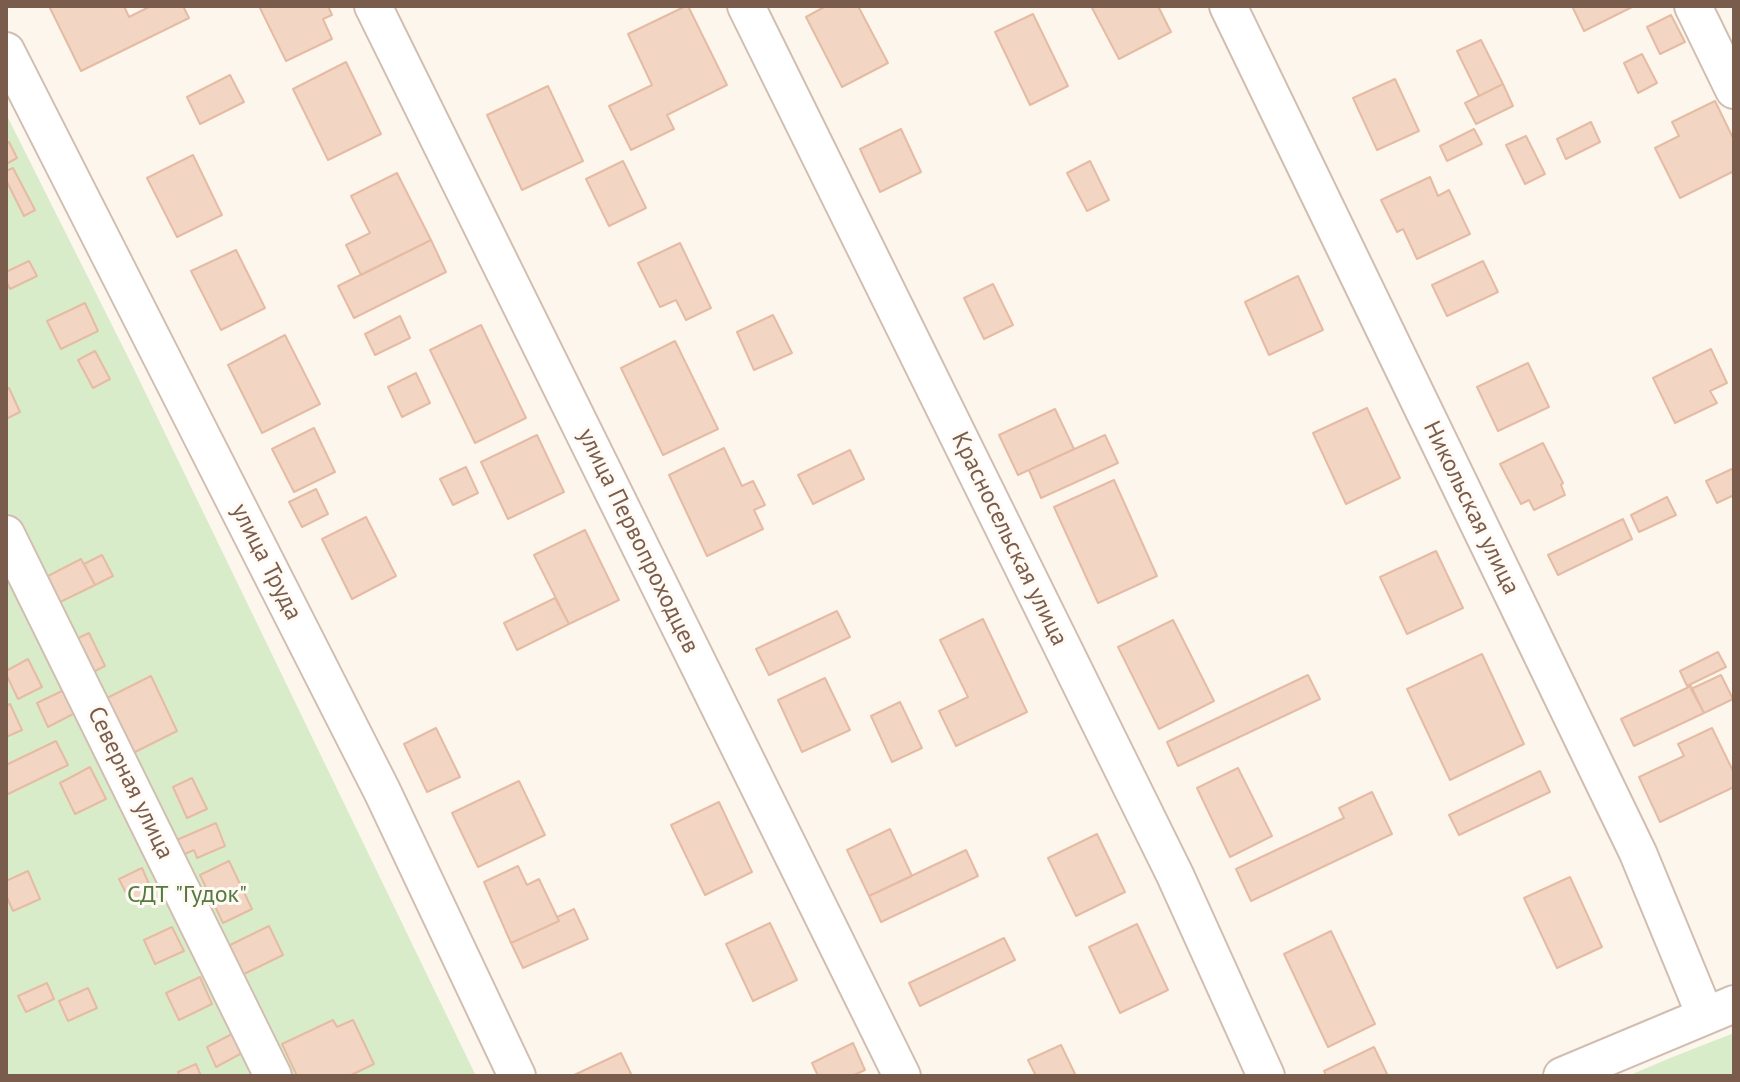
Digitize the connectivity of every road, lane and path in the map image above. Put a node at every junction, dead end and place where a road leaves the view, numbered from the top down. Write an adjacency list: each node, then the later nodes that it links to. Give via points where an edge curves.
1 (373, 6): 11 (street, улица Первопроходцев)
2 (746, 6): 12 (street, Красносельская улица, via 1175,875)
3 (1228, 6): 8 (street, Никольская улица, via 1638,853)
4 (1693, 6): 6 (street)
5 (6, 51): 10 (street, улица Труда, via 382,791)
6 (1734, 90)
7 (6, 534): 9 (street, Северная улица)
8 (1719, 1009): 13 (street)
9 (273, 1076)
10 (517, 1076)
11 (902, 1076)
12 (1266, 1076)
13 (1562, 1076)

